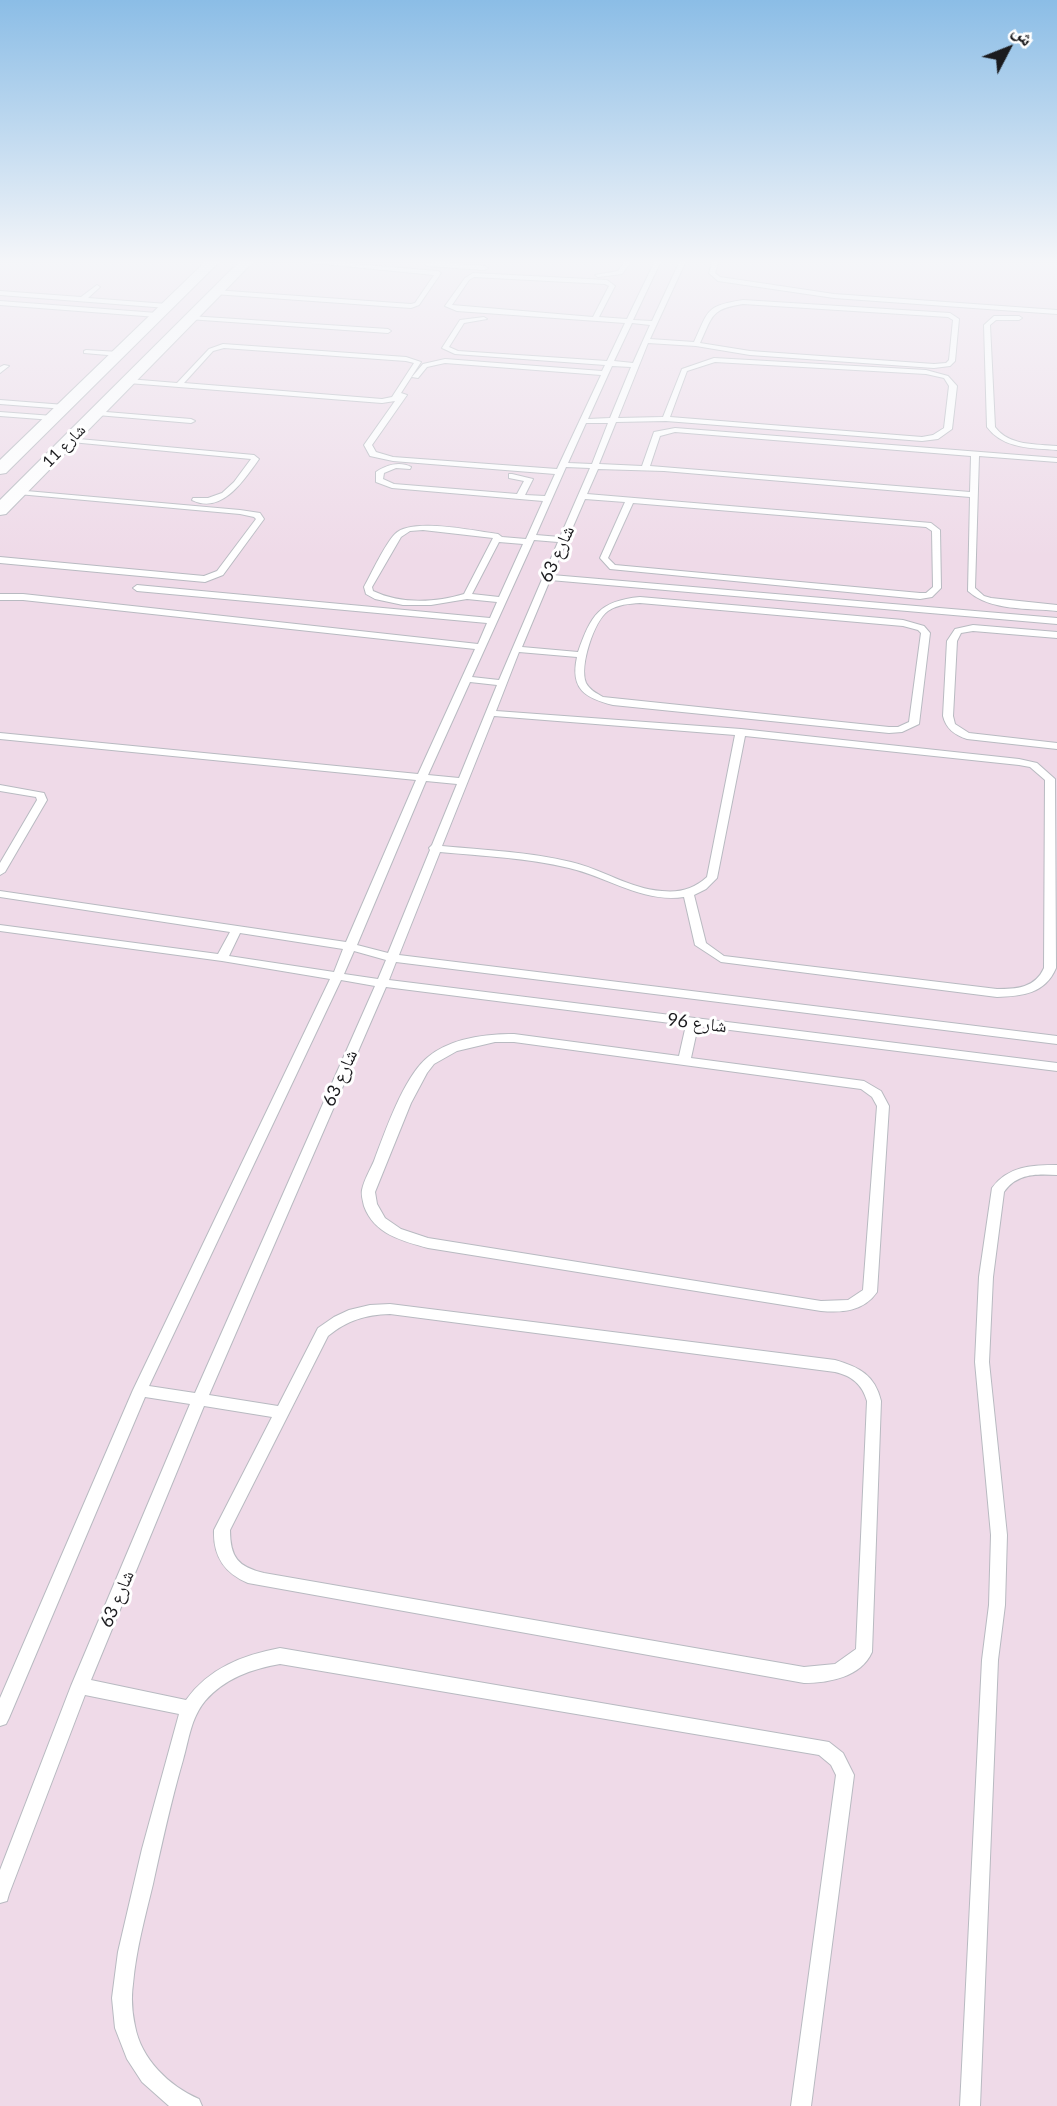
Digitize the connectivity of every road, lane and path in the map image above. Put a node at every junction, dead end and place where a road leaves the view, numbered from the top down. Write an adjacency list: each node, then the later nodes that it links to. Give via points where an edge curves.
1 (112, 361): 20 (street, شارع 11)
2 (147, 361): 17 (street, شارع 11)
3 (201, 361): 18 (lane)
4 (415, 361): 18 (lane, via 389,401)
5 (443, 361): 35 (lane, via 423,368 368,445 373,454)
6 (451, 361): 16 (lane)
7 (540, 361): 16 (lane)
8 (610, 361): 16 (lane, شارع 63)
9 (637, 361): 15 (lane, شارع 63)
10 (710, 361): 24 (lane, via 684,370)
11 (737, 361): 24 (lane, via 946,377 953,386 948,429 922,439)
12 (875, 361): 13 (lane, via 939,366)
13 (951, 361)
14 (988, 361): 29 (lane, via 993,432 1016,443)
15 (635, 365): 16 (lane); 27 (lane, شارع 63)
16 (607, 368): 26 (lane, شارع 63)
17 (128, 381): 18 (lane); 21 (street, شارع 11)
18 (179, 385)
19 (0, 402): 20 (lane)
20 (65, 407): 23 (street, شارع 11)
21 (97, 412): 25 (lane); 28 (street, شارع 11)
22 (0, 414): 23 (lane)
23 (53, 418): 32 (street, شارع 11)
24 (666, 418): 27 (lane)
25 (191, 421)
26 (584, 421): 27 (lane); 35 (lane, شارع 63)
27 (612, 422): 33 (lane, شارع 63)
28 (71, 440): 36 (street, شارع 11); 36 (lane, via 250,454 255,459 224,497 212,501)
29 (1057, 448)
30 (975, 453): 31 (lane); 34 (lane, via 675,430 657,434); 37 (lane)
31 (1057, 460)
32 (2, 465)
33 (594, 468): 34 (lane); 35 (lane); 39 (lane, شارع 63)
34 (645, 468): 37 (lane)
35 (562, 469): 40 (lane, شارع 63)
36 (22, 489): 42 (street, شارع 11); 46 (lane, via 240,512 260,519 220,573 205,579)
37 (974, 495): 52 (lane, via 974,594 1001,603)
38 (520, 496): 38 (lane, via 392,486 377,476 395,466 527,477); 40 (lane)
39 (582, 496): 41 (lane); 45 (lane, شارع 63)
40 (549, 499): 44 (lane, شارع 63)
41 (630, 500): 41 (lane, via 604,558 613,567 920,596 937,588 936,530 928,525)
42 (0, 510)
43 (498, 539): 44 (lane); 49 (lane); 49 (lane, via 492,534 408,529 398,535 368,587 375,596 406,601 444,603)
44 (530, 539): 45 (lane); 51 (lane, شارع 63)
45 (563, 540): 47 (lane, شارع 63)
46 (0, 559)
47 (546, 577): 54 (lane); 57 (lane, شارع 63)
48 (137, 588): 53 (lane)
49 (467, 596): 51 (lane)
50 (0, 597): 56 (lane)
51 (502, 600): 53 (lane, شارع 63)
52 (1057, 608)
53 (493, 621): 56 (lane, شارع 63)
54 (1057, 621)
55 (1057, 635): 64 (lane, via 981,628 958,631 952,641 948,716 949,723 967,736)
56 (481, 647): 59 (lane, شارع 63)
57 (516, 649): 58 (lane); 60 (lane, شارع 63)
58 (580, 655): 58 (lane, via 580,681 589,696 600,700 899,730 916,719 926,633 903,622 628,601 602,611)
59 (467, 679): 60 (lane); 65 (lane, شارع 63)
60 (504, 683): 61 (lane, شارع 63)
61 (491, 713): 62 (lane); 66 (lane, شارع 63)
62 (741, 732): 70 (lane, via 712,878 703,888); 70 (lane, via 1019,762 1043,771 1050,786 1050,968 1047,977 1028,990 997,993 735,963 701,945)
63 (0, 736): 65 (lane)
64 (1057, 746)
65 (422, 777): 66 (lane); 74 (lane, شارع 63)
66 (461, 781): 68 (lane, شارع 63)
67 (0, 789): 69 (lane, via 34,792 42,800)
68 (435, 848): 70 (lane, via 569,864 641,892); 76 (lane, شارع 63)
69 (0, 872)
70 (688, 893)
71 (0, 894): 73 (lane, شارع 96)
72 (0, 929): 75 (lane)
73 (237, 929): 74 (lane, شارع 96); 75 (lane)
74 (349, 946): 76 (lane, شارع 96); 77 (lane, شارع 63)
75 (222, 958): 77 (lane)
76 (392, 958): 78 (lane, شارع 63); 80 (lane, شارع 96)
77 (338, 975): 78 (lane, شارع 96); 84 (lane, شارع 63)
78 (382, 983): 79 (lane, شارع 96); 85 (lane, شارع 63)
79 (693, 1022): 81 (lane); 82 (lane, شارع 96)
80 (1057, 1040)
81 (684, 1061): 81 (lane, via 846,1081 877,1094 883,1106 870,1292 859,1304 821,1306 428,1243 389,1230 369,1206 368,1192 419,1072 443,1052 477,1040 514,1038)
82 (1057, 1067)
83 (1057, 1170): 93 (lane, via 1024,1171 1002,1182 986,1277 982,1362 999,1535)
84 (140, 1390): 85 (lane); 89 (lane, شارع 63)
85 (200, 1398): 86 (lane); 87 (lane, شارع 63)
86 (280, 1412): 86 (lane, via 222,1530 225,1558 234,1570 248,1577 804,1675 839,1673 864,1652 874,1401 864,1377 850,1370 415,1311 365,1310 341,1318 323,1332)
87 (80, 1686): 88 (lane); 90 (lane, شارع 63)
88 (189, 1708): 91 (lane, via 161,1804 122,1995 125,2029 138,2060 159,2086); 92 (lane, via 229,1671 280,1656 822,1748 837,1759 845,1775)
89 (0, 1718)
90 (0, 1894)
91 (192, 2106)
92 (801, 2106)
93 (970, 2106)

